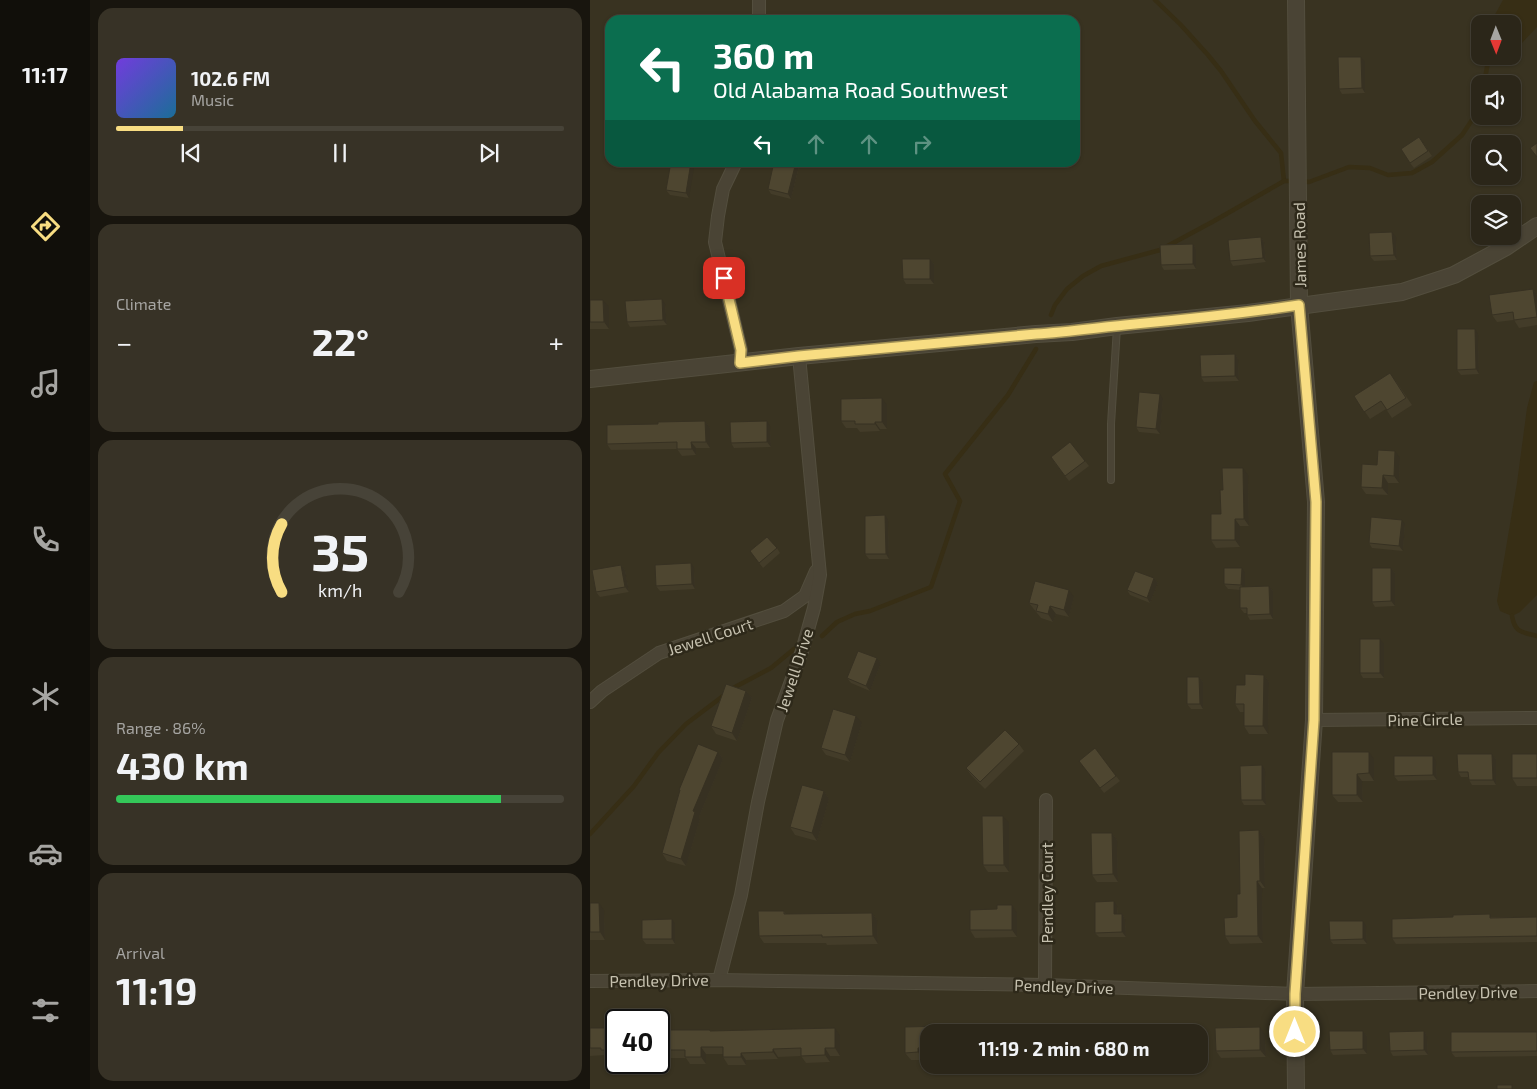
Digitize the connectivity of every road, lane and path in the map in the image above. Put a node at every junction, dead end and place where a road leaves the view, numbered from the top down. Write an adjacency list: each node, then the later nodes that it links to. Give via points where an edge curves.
1 (760, 0): 3 (street)
2 (1296, 0): 6 (street, James Road)
3 (759, 15)
4 (734, 167): 9 (street, via 723,189 715,242 741,350)
5 (1537, 226): 6 (street, via 1454,276 1402,292)
6 (1299, 305): 7 (street); 15 (street, James Road, via 1316,502)
7 (1118, 326): 8 (street); 11 (lane, via 1111,424)
8 (799, 356): 9 (street); 12 (street, Jewell Drive)
9 (740, 363): 10 (street)
10 (590, 379)
11 (1111, 480)
12 (818, 564): 13 (street, Jewell Court, via 805,596 784,612 660,653); 17 (street, Jewell Drive, via 820,575 814,608 778,720 758,802 741,895)
13 (590, 702)
14 (1537, 718): 15 (street, Pine Circle)
15 (1314, 720): 21 (street, James Road)
16 (1046, 800): 19 (street, Pendley Court)
17 (719, 980): 18 (street, Pendley Drive); 19 (street, Pendley Drive)
18 (590, 981)
19 (1045, 985): 21 (street, Pendley Drive)
20 (1537, 991): 21 (street, Pendley Drive)
21 (1295, 994): 22 (street, James Road)
22 (1296, 1089)

